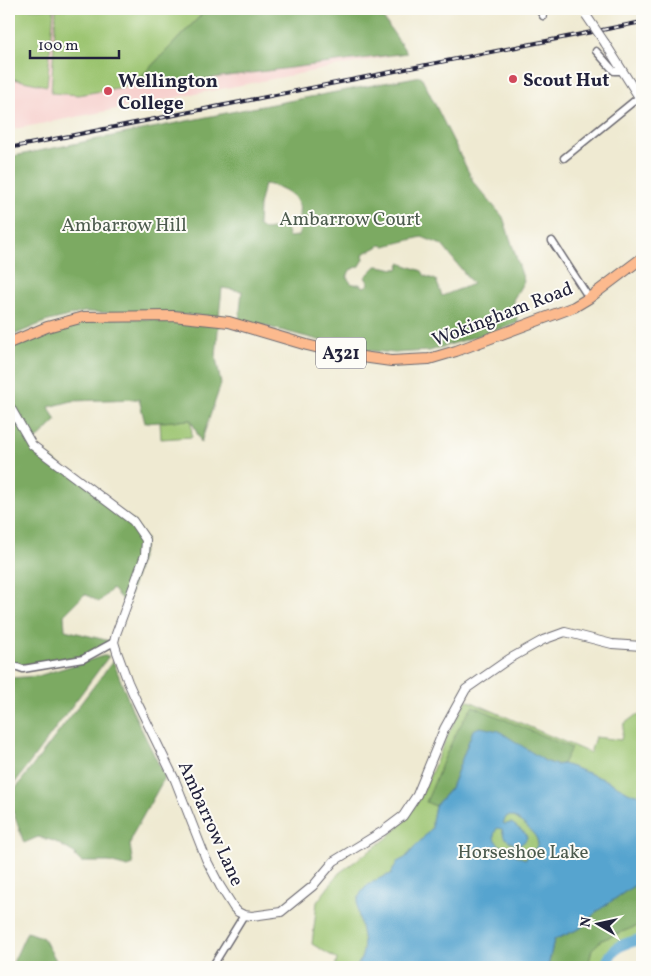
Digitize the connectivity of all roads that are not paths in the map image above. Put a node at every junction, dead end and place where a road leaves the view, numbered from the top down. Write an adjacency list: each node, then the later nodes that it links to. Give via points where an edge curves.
1 (539, 9): 3 (street)
2 (584, 12): 5 (street, bridge)
3 (543, 16)
4 (596, 52): 5 (street, via 614,70)
5 (623, 71): 6 (street)
6 (641, 100): 7 (street)
7 (564, 158)
8 (552, 241): 10 (street)
9 (642, 258): 10 (main road, Wokingham Road / A321)
10 (589, 298): 11 (main road, Wokingham Road / A321, via 547,318 429,359 391,361 348,355 229,322 173,316 84,317 47,327)
11 (9, 343)
12 (9, 405): 13 (street, via 32,444 133,521 146,540 145,555)
13 (114, 642): 15 (street, via 83,659 22,669); 16 (street, Ambarrow Lane, via 206,859 229,901)
14 (642, 646): 16 (street, via 612,644 565,632 502,664 466,689 403,816 334,861 312,886 281,912)
15 (9, 664)
16 (244, 915): 17 (street)
17 (212, 967)

